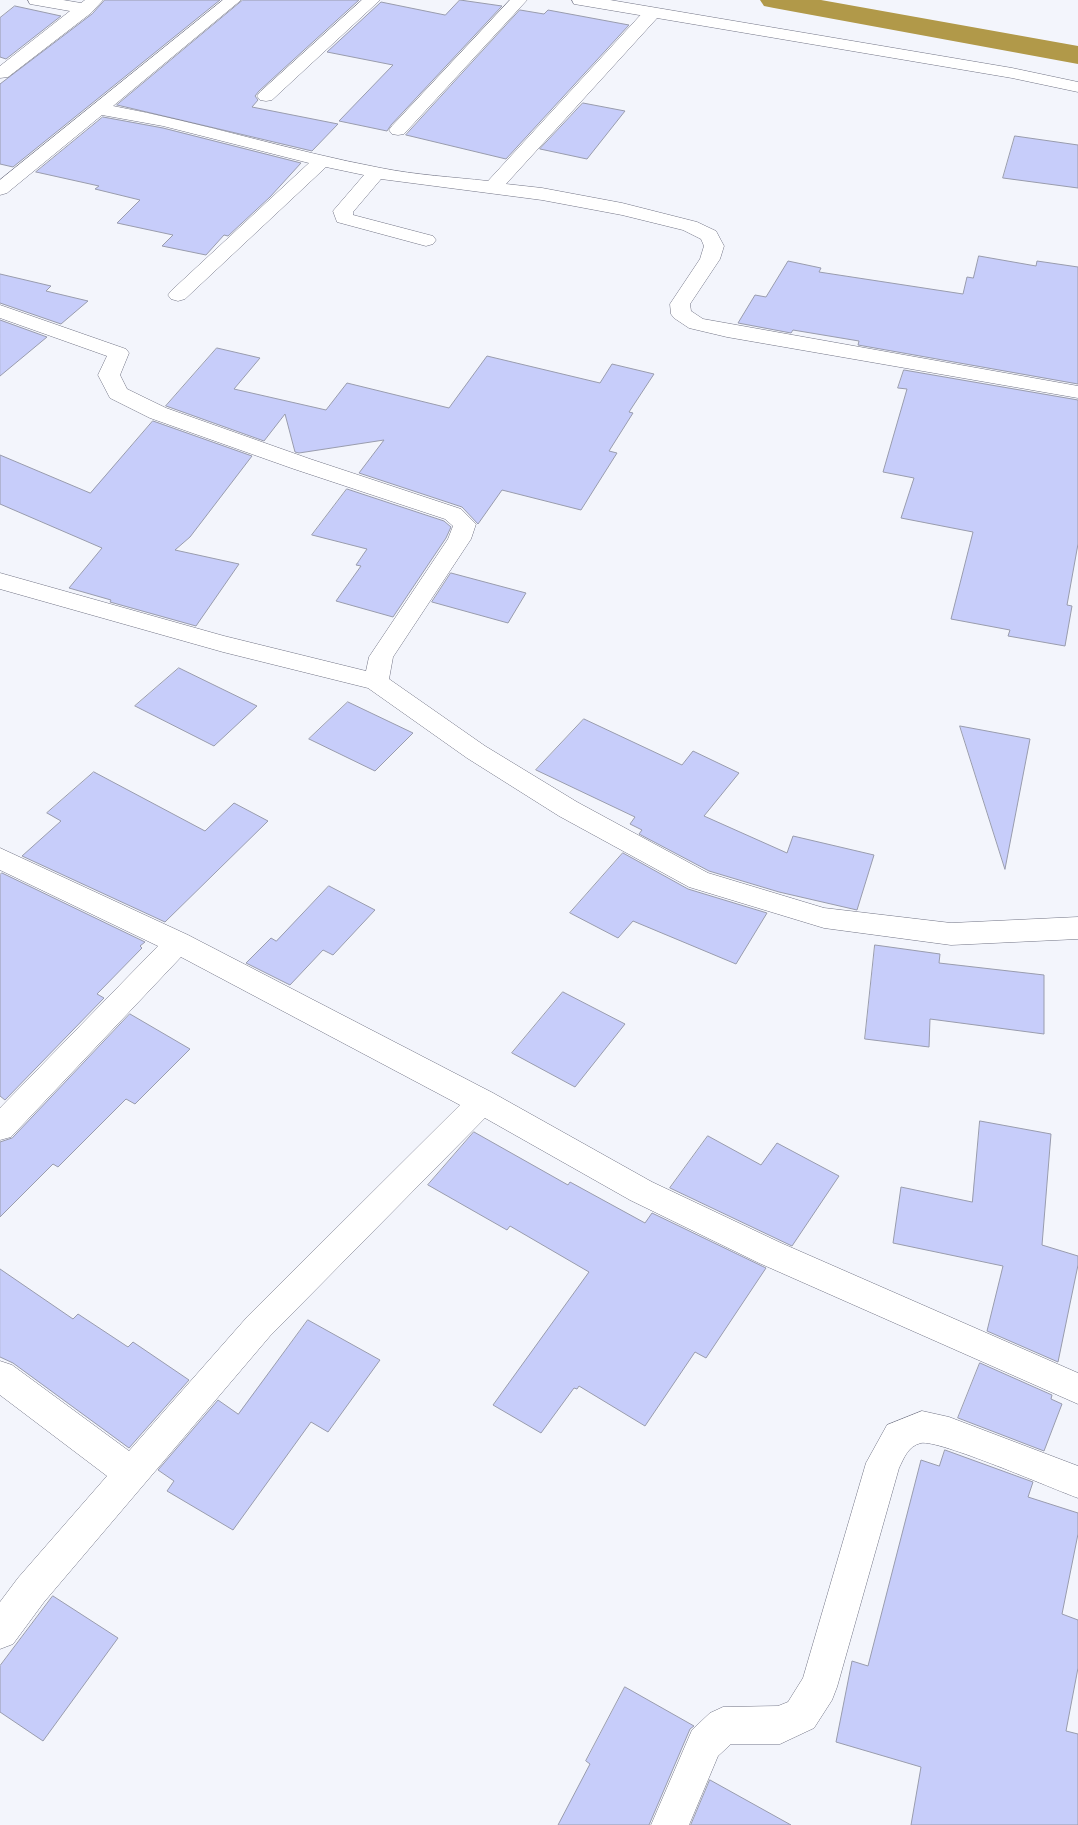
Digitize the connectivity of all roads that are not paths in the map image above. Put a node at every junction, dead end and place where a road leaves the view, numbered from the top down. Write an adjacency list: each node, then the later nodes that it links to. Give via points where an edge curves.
1 (36, 0): 6 (street)
2 (233, 0): 11 (street)
3 (372, 0): 10 (street)
4 (519, 0): 12 (street)
5 (580, 0): 7 (street)
6 (90, 5): 8 (street)
7 (652, 13): 9 (street); 15 (street)
8 (2, 72)
9 (1078, 87)
10 (266, 96)
11 (100, 109): 13 (street); 16 (street)
12 (398, 130)
13 (322, 161): 14 (street); 18 (street)
14 (376, 172): 15 (street); 17 (street, via 343,211 344,218)
15 (492, 188): 20 (street, via 622,209 690,226 709,235 714,246 710,259 680,304 681,314 696,324)
16 (0, 190)
17 (426, 240)
18 (178, 295)
19 (0, 311): 22 (street, via 119,353 109,374 118,393 158,413 453,514 465,524 459,539 381,657)
20 (1078, 392)
21 (0, 581): 22 (street, via 223,644)
22 (376, 682): 24 (street, via 476,752 568,809 700,880 824,918 844,921 951,934)
23 (0, 858): 25 (street)
24 (1078, 928)
25 (178, 943): 26 (street); 27 (street)
26 (482, 1102): 29 (street, via 641,1191 770,1253); 30 (street, via 260,1326)
27 (0, 1128)
28 (0, 1376): 30 (street)
29 (1078, 1389)
30 (132, 1474): 32 (street, via 31,1590)
31 (1078, 1482): 33 (street, via 949,1433 922,1427 899,1436 883,1463 819,1687 801,1715 780,1725 723,1726 705,1743)
32 (0, 1631)
33 (670, 1825)

